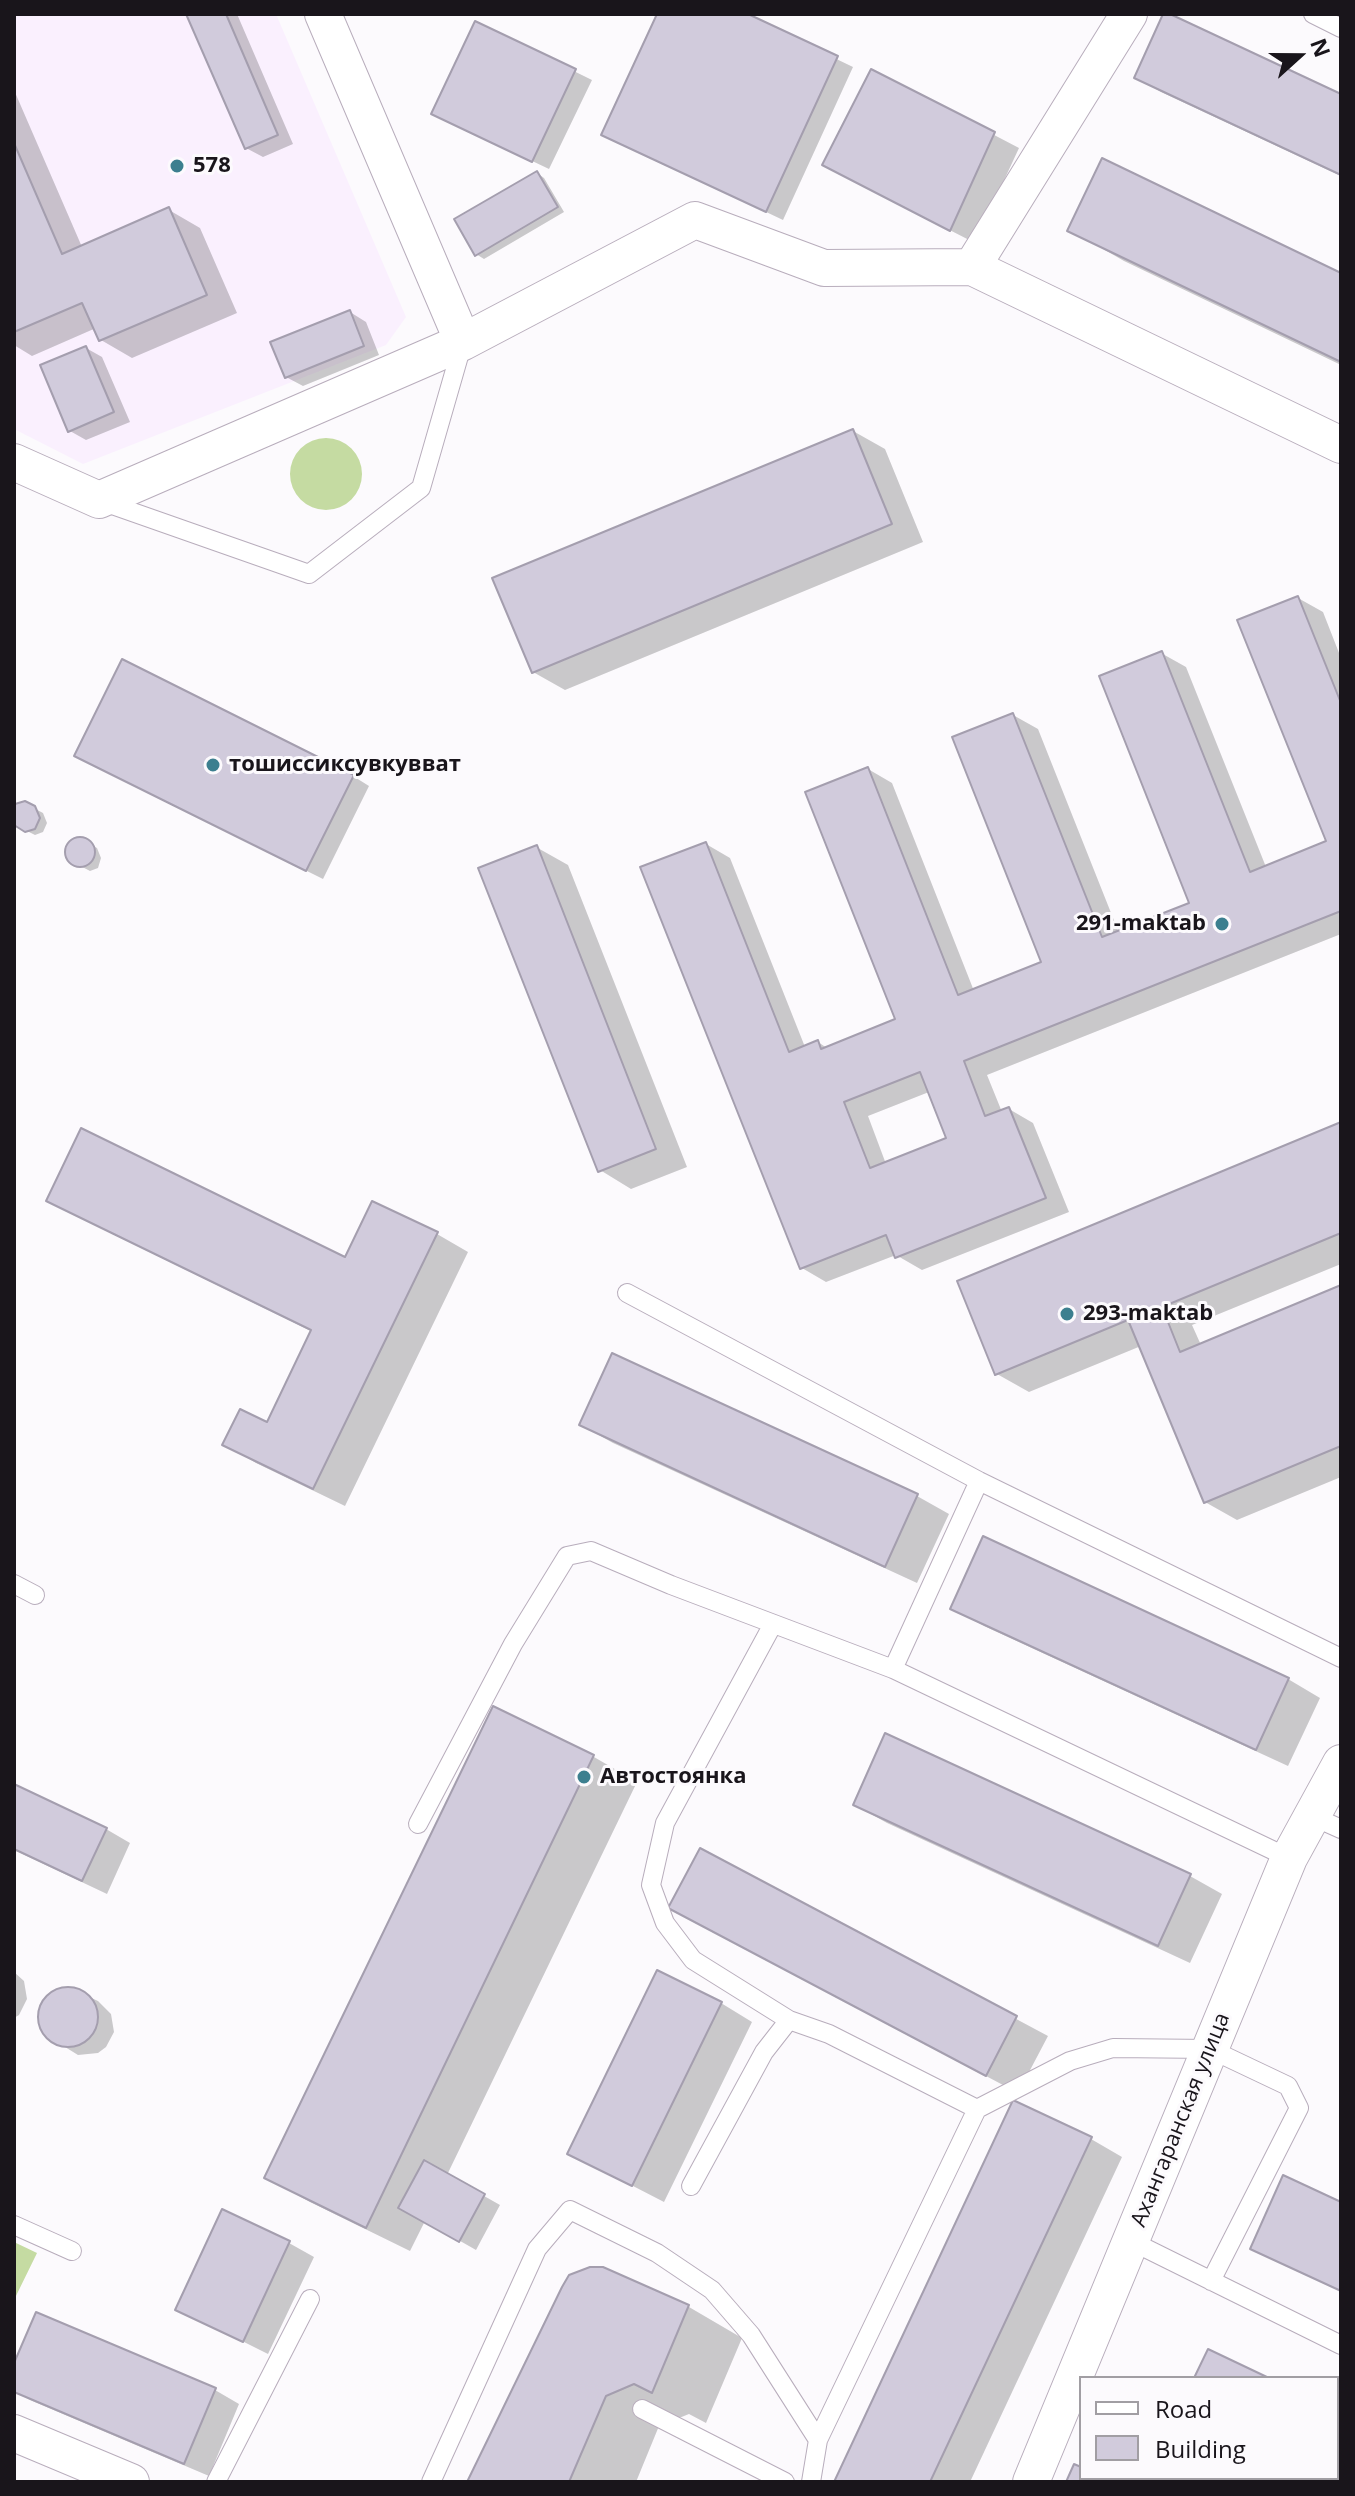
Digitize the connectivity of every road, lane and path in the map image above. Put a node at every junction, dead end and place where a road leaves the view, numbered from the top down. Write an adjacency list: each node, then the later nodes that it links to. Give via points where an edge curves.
1 (323, 14): 6 (street)
2 (1129, 14): 5 (street)
3 (1313, 14): 4 (lane)
4 (1341, 28)
5 (972, 267): 6 (street, via 824,268 695,220); 7 (street)
6 (463, 342): 9 (street); 9 (lane, via 421,488 309,574)
7 (1341, 445)
8 (14, 462): 9 (street)
9 (99, 500)
10 (627, 1293): 11 (lane)
11 (979, 1481): 15 (lane); 16 (lane)
12 (14, 1584): 13 (lane)
13 (35, 1595)
14 (773, 1624): 16 (lane); 19 (lane, via 591,1551 567,1556 513,1644); 21 (lane, via 665,1823 651,1885 665,1923 693,1960)
15 (1341, 1658)
16 (893, 1669): 20 (lane)
17 (1341, 1763): 18 (street, Ахангаранская улица)
18 (1327, 1822): 20 (street, Ахангаранская улица)
19 (418, 1824)
20 (1289, 1858): 22 (street, Ахангаранская улица)
21 (789, 2020): 23 (lane, via 829,2034); 24 (lane, via 764,2052)
22 (1210, 2049): 23 (lane, via 1113,2048 1070,2061); 26 (street, Ахангаранская улица); 28 (lane, via 1288,2086 1299,2108)
23 (977, 2109): 33 (lane)
24 (691, 2186)
25 (14, 2225): 27 (lane)
26 (1131, 2241): 28 (lane); 39 (street, Ахангаранская улица)
27 (72, 2251)
28 (1211, 2281): 30 (lane)
29 (310, 2299): 35 (lane)
30 (1341, 2345)
31 (642, 2409): 37 (lane)
32 (14, 2433): 34 (street)
33 (818, 2440): 36 (lane, via 751,2335 712,2290 657,2253 570,2210 537,2249); 38 (lane)
34 (131, 2482)
35 (216, 2482)
36 (431, 2482)
37 (785, 2482)
38 (811, 2482)
39 (1031, 2482)

